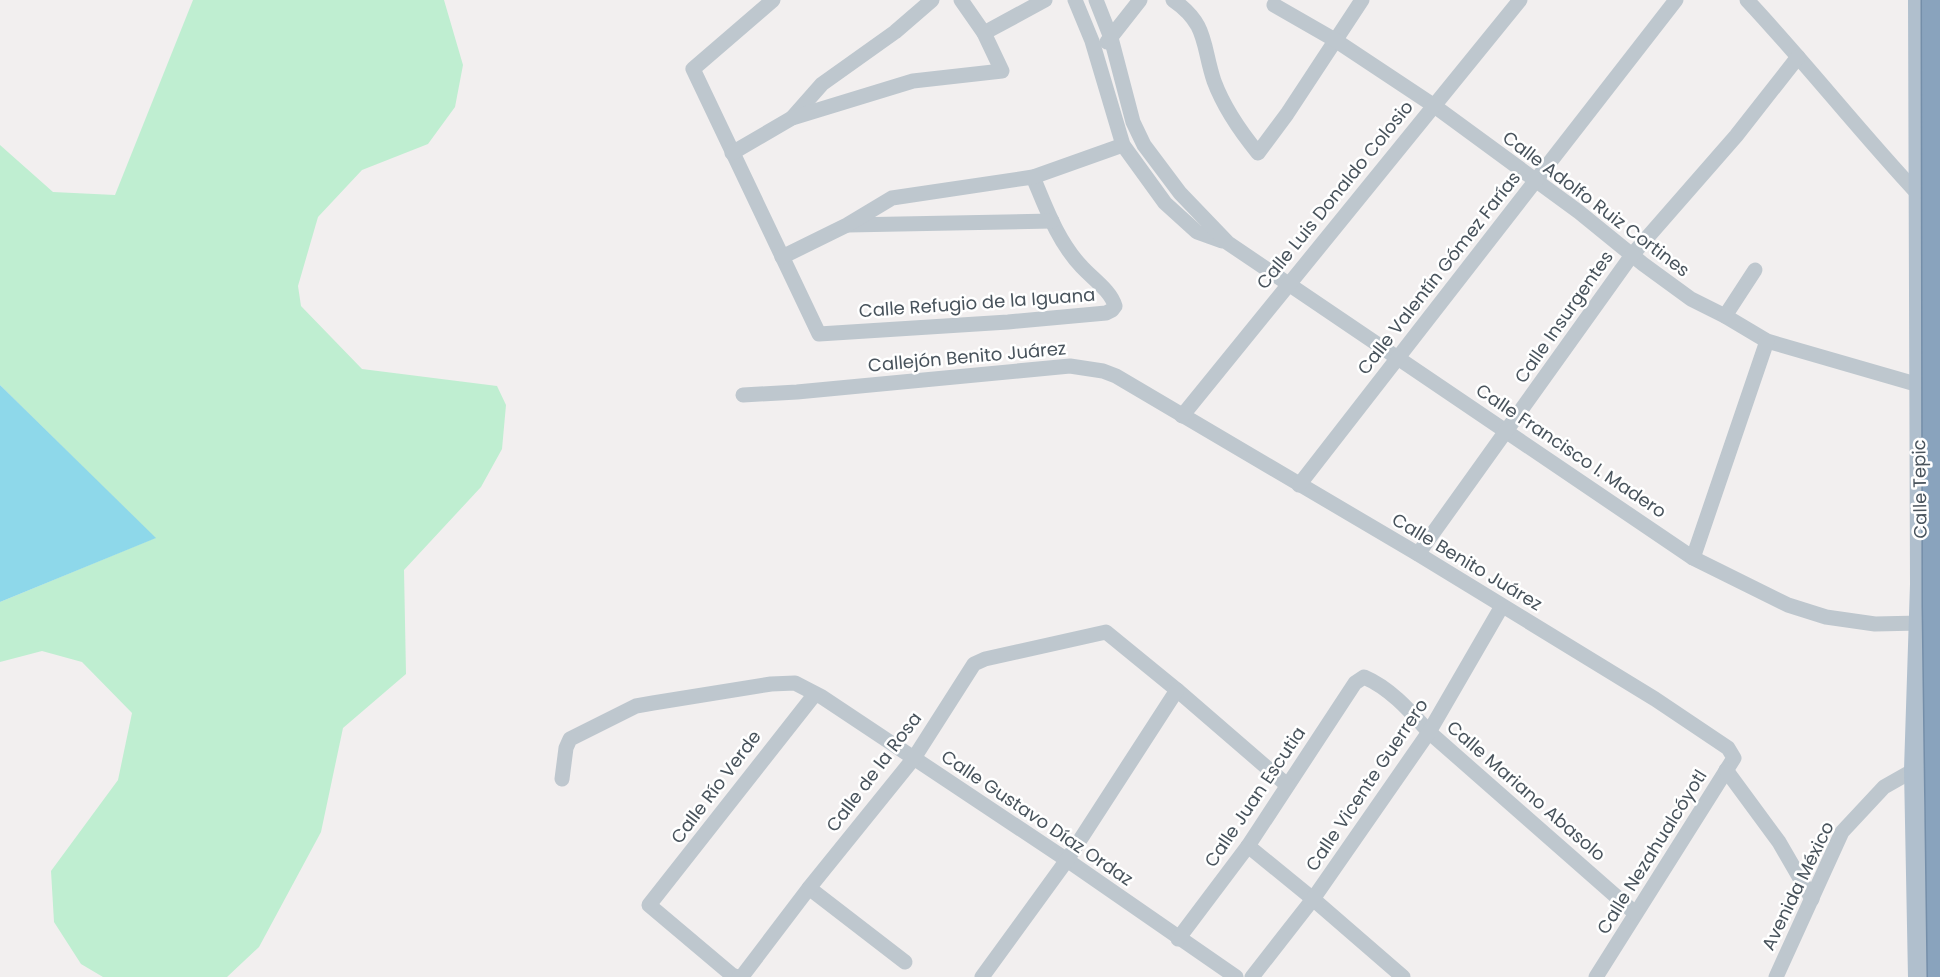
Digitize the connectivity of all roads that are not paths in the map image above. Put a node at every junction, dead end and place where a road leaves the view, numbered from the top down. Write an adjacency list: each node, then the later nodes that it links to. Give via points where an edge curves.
1 (773, 0): 24 (street, Calle Refugio de la Iguana, via 693,69)
2 (932, 0): 22 (street, via 822,84)
3 (961, 0): 16 (street)
4 (1045, 0): 16 (street)
5 (1075, 0): 19 (street, Calle Francisco I. Madero)
6 (1096, 0): 17 (street, Calle Francisco I. Madero)
7 (1140, 0): 17 (street)
8 (1173, 0): 18 (street, via 1187,9 1200,27 1214,81 1227,111 1258,153)
9 (1362, 0): 18 (street)
10 (1520, 0): 21 (street, Calle Luis Donaldo Colosio)
11 (1676, 0): 27 (street, Calle Valentín Gómez Farías)
12 (1747, 0): 20 (street)
13 (1918, 0): 25 (main road, Calle Tepic)
14 (1933, 0): 78 (highway, bridge)
15 (1274, 5): 18 (street, Calle Adolfo Ruiz Cortines)
16 (984, 33): 22 (street, via 1002,71 914,81)
17 (1111, 38): 19 (street); 32 (street, Calle Francisco I. Madero, via 1130,112 1144,145 1180,193)
18 (1335, 40): 21 (street, Calle Adolfo Ruiz Cortines)
19 (1095, 55): 23 (street, Calle Francisco I. Madero)
20 (1798, 57): 29 (street); 33 (street, Calle Insurgentes, via 1736,136)
21 (1433, 105): 27 (street, Calle Adolfo Ruiz Cortines); 36 (street, Calle Luis Donaldo Colosio)
22 (792, 118): 24 (street)
23 (1123, 145): 26 (street); 32 (street, Calle Francisco I. Madero, via 1165,203 1197,232)
24 (732, 153): 34 (street, Calle Refugio de la Iguana)
25 (1918, 162): 28 (main road, via 1931,183); 29 (main road, Calle Tepic)
26 (1033, 177): 30 (street, Calle Refugio de la Iguana); 31 (street, via 892,198)
27 (1536, 182): 33 (street, Calle Adolfo Ruiz Cortines); 39 (street, Calle Valentín Gómez Farías)
28 (1940, 186)
29 (1918, 194): 40 (main road, Calle Tepic)
30 (1052, 221): 31 (street); 34 (street, Calle Refugio de la Iguana, via 1079,264 1110,295 1115,306 1112,310 1008,322 819,334)
31 (847, 225): 34 (street)
32 (1228, 243): 36 (street, Calle Francisco I. Madero)
33 (1632, 255): 37 (street, Calle Adolfo Ruiz Cortines, via 1691,299); 43 (street, Calle Insurgentes)
34 (782, 257)
35 (1755, 270): 37 (street)
36 (1288, 285): 39 (street, Calle Francisco I. Madero); 42 (street, Calle Luis Donaldo Colosio)
37 (1725, 316): 38 (street, Calle Adolfo Ruiz Cortines)
38 (1767, 341): 40 (street, Calle Adolfo Ruiz Cortines); 46 (street)
39 (1396, 358): 43 (street, Calle Francisco I. Madero); 44 (street, Calle Valentín Gómez Farías)
40 (1918, 385): 47 (main road, Calle Tepic)
41 (743, 395): 42 (street, Callejón Benito Juárez, via 1070,366 1116,376)
42 (1182, 416): 44 (street, Calle Benito Juárez)
43 (1507, 431): 45 (street, Calle Insurgentes); 46 (street, Calle Francisco I. Madero)
44 (1299, 485): 45 (street, Calle Benito Juárez)
45 (1418, 554): 48 (street, Calle Benito Juárez)
46 (1693, 558): 50 (street, Calle Francisco I. Madero, via 1788,604 1826,617 1875,624)
47 (1930, 584): 50 (main road, Calle Tepic)
48 (1502, 606): 54 (street, Calle Vicente Guerrero); 56 (street, Calle Benito Juárez)
49 (1940, 621): 50 (main road)
50 (1920, 622): 59 (main road, Calle Tepic)
51 (1364, 676): 54 (street, Calle Mariano Abasolo, via 1404,704); 61 (street, Calle Juan Escutia, via 1355,683)
52 (1177, 690): 57 (street, Calle de la Rosa, via 1106,632 974,664); 61 (street); 63 (street)
53 (815, 694): 57 (street, Calle Gustavo Díaz Ordaz); 60 (street, Calle Gustavo Díaz Ordaz, via 795,684 771,684 636,706 570,739); 70 (street, Calle Río Verde, via 649,905)
54 (1429, 732): 65 (street, Calle Vicente Guerrero); 67 (street, Calle Mariano Abasolo)
55 (1940, 740): 59 (main road, via 1924,752)
56 (1728, 748): 58 (street, Calle Nezahualcóyotl, via 1734,758)
57 (914, 758): 63 (street, Calle Gustavo Díaz Ordaz); 64 (street, Calle de la Rosa)
58 (1726, 770): 66 (street, via 1779,842); 67 (street, Calle Nezahualcóyotl)
59 (1914, 770): 66 (street, Avenida México, via 1884,787 1842,832); 77 (main road, Calle Tepic)
60 (562, 778)
61 (1287, 785): 62 (street, Calle Juan Escutia)
62 (1248, 846): 65 (street); 68 (street, Calle Juan Escutia)
63 (1067, 860): 68 (street, Calle Gustavo Díaz Ordaz); 71 (street)
64 (809, 888): 69 (street); 70 (street, Calle de la Rosa)
65 (1314, 899): 73 (street, Calle Vicente Guerrero); 74 (street)
66 (1812, 899): 76 (street, Avenida México)
67 (1635, 913): 75 (street, Calle Nezahualcóyotl)
68 (1178, 939): 72 (street, Calle Gustavo Díaz Ordaz)
69 (905, 962)
70 (738, 977)
71 (982, 977)
72 (1236, 977)
73 (1252, 977)
74 (1403, 977)
75 (1596, 977)
76 (1776, 977)
77 (1918, 977)
78 (1939, 977)

